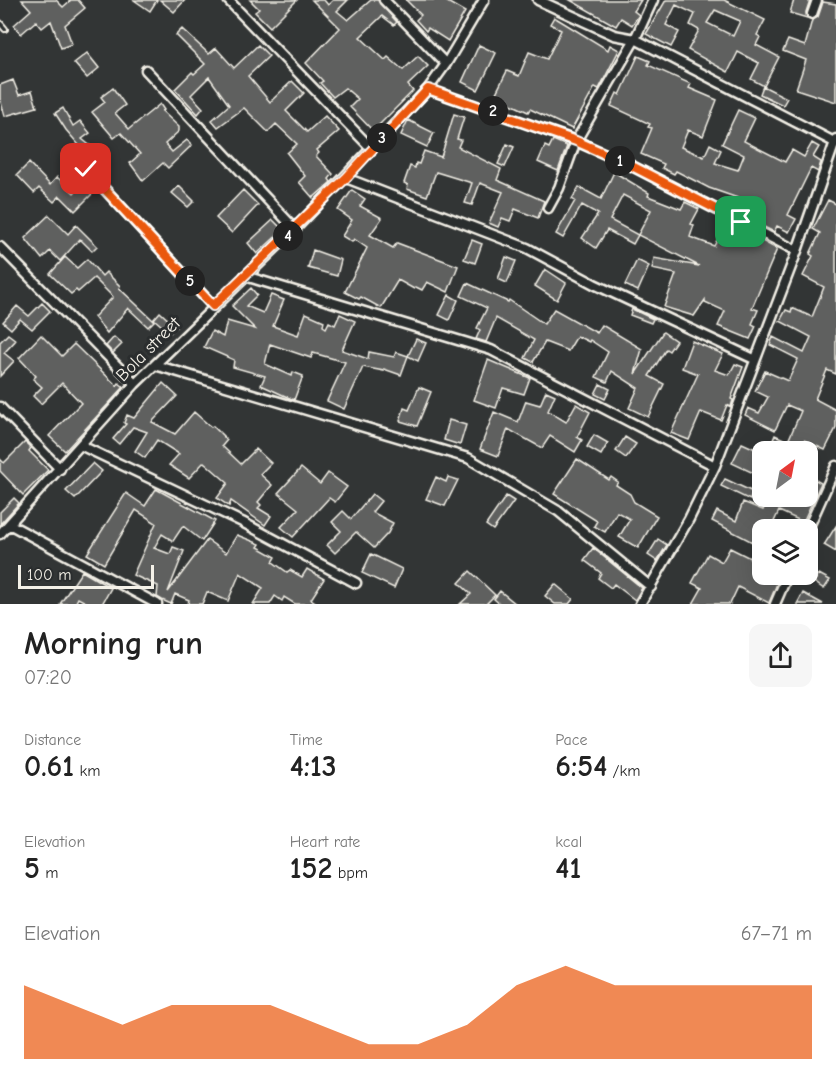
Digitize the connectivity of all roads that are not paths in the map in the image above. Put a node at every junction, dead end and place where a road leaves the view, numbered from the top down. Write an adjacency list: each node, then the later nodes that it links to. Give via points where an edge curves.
1 (228, 0): 16 (street)
2 (384, 0): 11 (street)
3 (484, 0): 11 (street, Bola street)
4 (538, 0): 10 (street, via 614,35)
5 (653, 0): 10 (street)
6 (817, 0): 7 (street)
7 (812, 14)
8 (0, 23): 9 (lane)
9 (5, 29)
10 (635, 39): 14 (street); 15 (street)
11 (446, 64): 13 (street, Bola street)
12 (146, 70): 20 (street)
13 (428, 89): 14 (street); 16 (street, Bola street)
14 (576, 141): 19 (street); 22 (street)
15 (836, 142): 22 (street)
16 (372, 149): 18 (street, Bola street)
17 (86, 169): 24 (street)
18 (346, 178): 20 (street, Bola street); 25 (street, via 527,248)
19 (548, 208)
20 (295, 230): 23 (street, Bola street)
21 (0, 247): 27 (street)
22 (797, 251): 25 (street)
23 (245, 276): 24 (street, Bola street); 30 (street, via 491,350)
24 (213, 306): 26 (street, Bola street)
25 (754, 359): 30 (street)
26 (155, 365): 27 (street, Bola street); 38 (street, via 468,458 558,511)
27 (135, 384): 29 (street, Bola street)
28 (0, 407): 32 (street)
29 (82, 446): 32 (street, Bola street); 36 (street, via 242,522)
30 (715, 466): 38 (street)
31 (836, 466): 33 (street)
32 (60, 470): 34 (street, Bola street)
33 (812, 519)
34 (9, 524): 35 (street, Bola street); 39 (street)
35 (0, 534)
36 (356, 583)
37 (783, 585): 41 (street)
38 (651, 587): 40 (street)
39 (157, 604)
40 (640, 604)
41 (775, 604)

